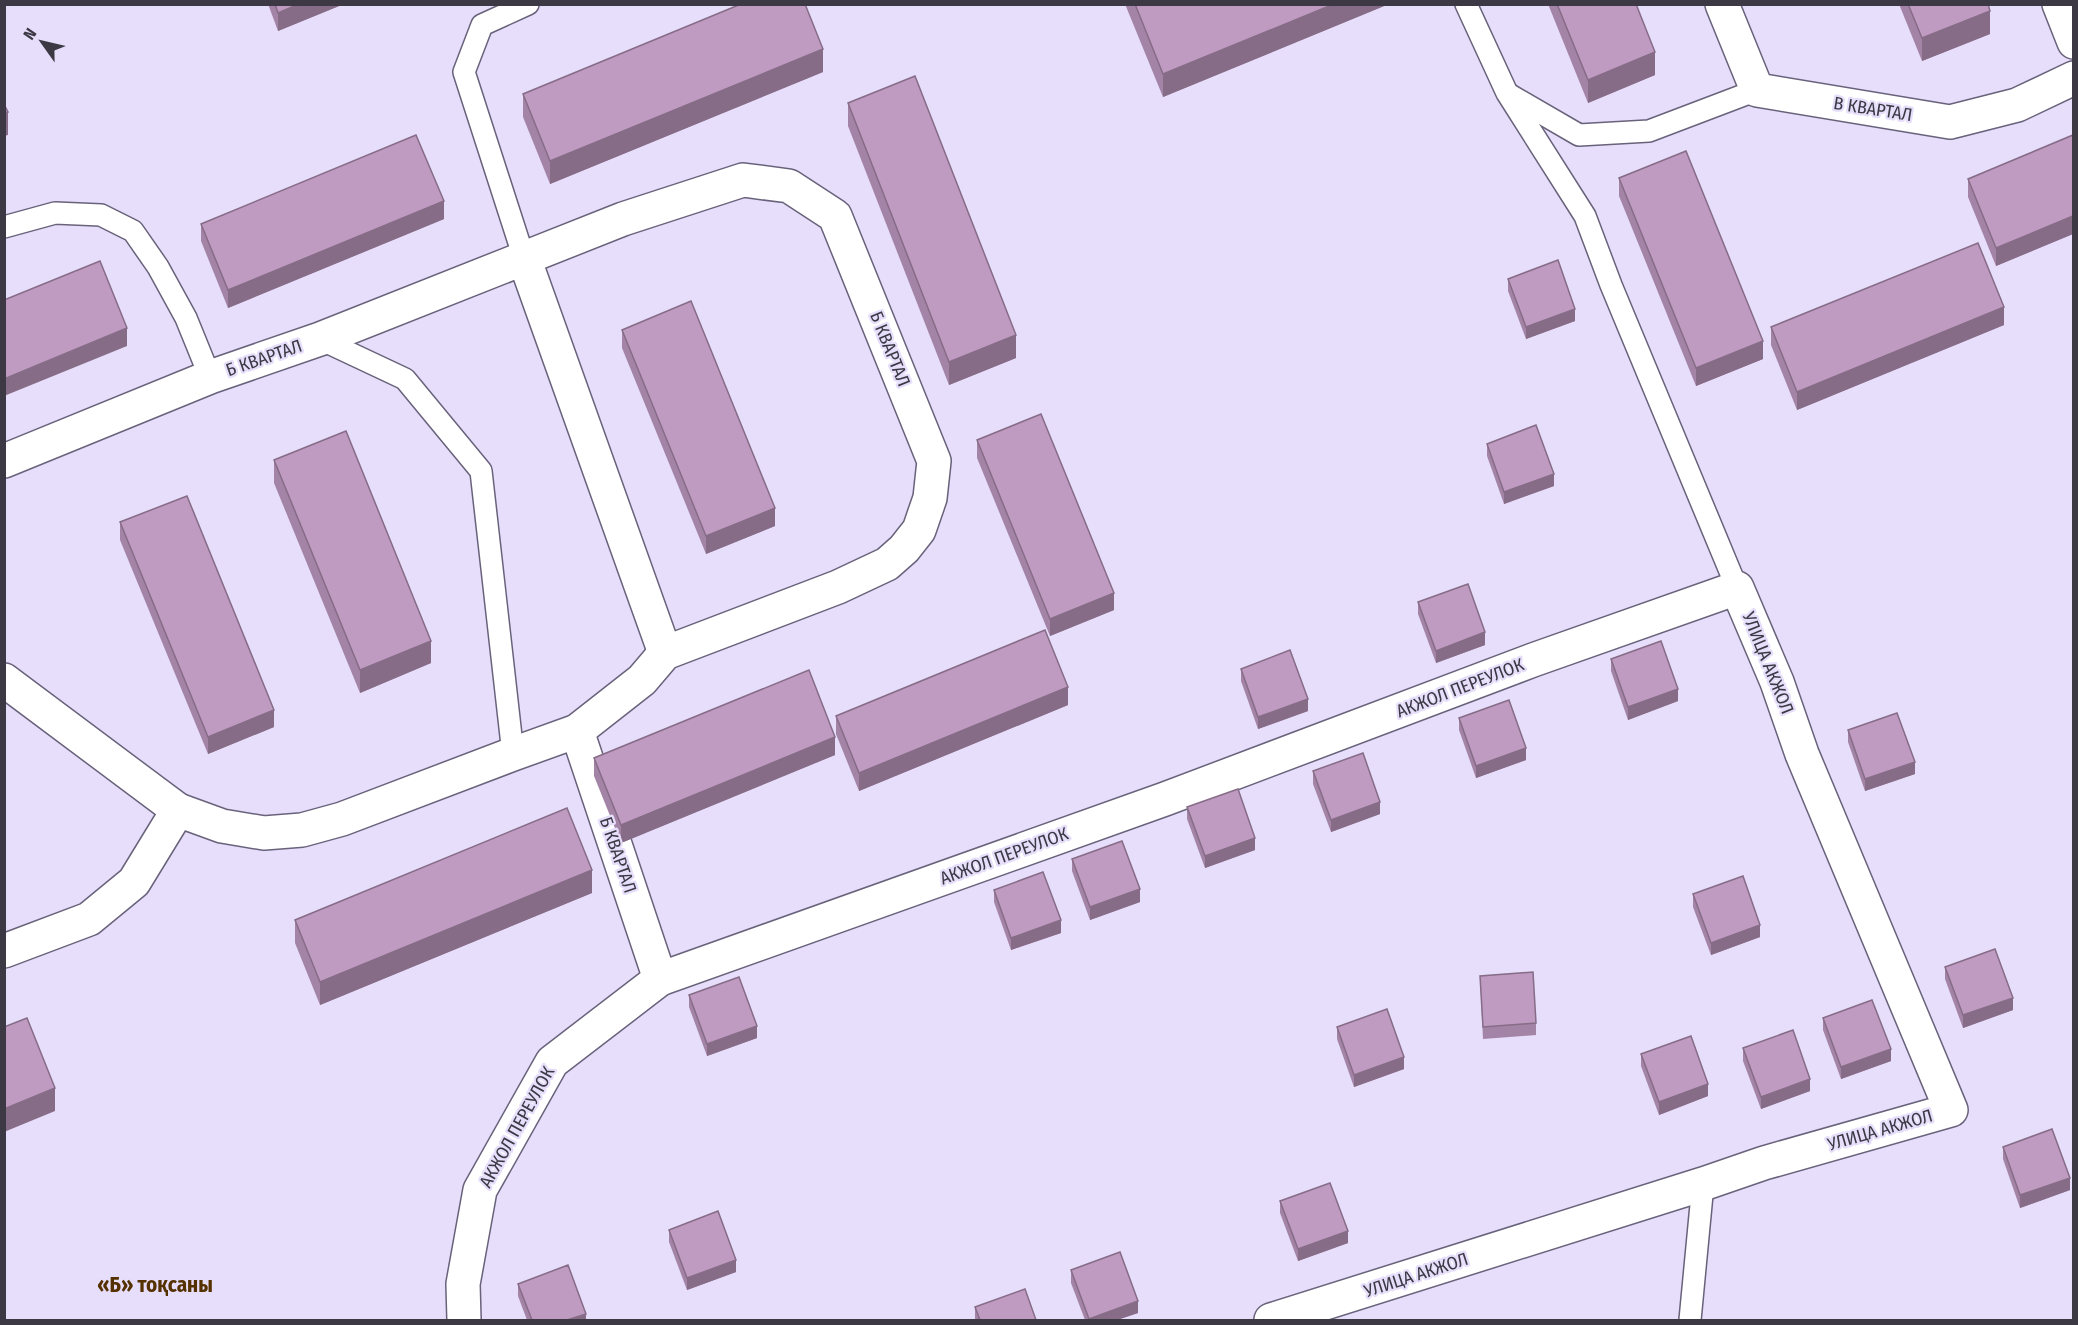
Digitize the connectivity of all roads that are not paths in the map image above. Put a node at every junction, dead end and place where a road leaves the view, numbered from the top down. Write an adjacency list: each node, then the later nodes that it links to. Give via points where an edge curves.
1 (528, 4): 10 (lane, via 482,25 464,72)
2 (1466, 4): 8 (lane)
3 (1722, 4): 7 (street)
4 (2059, 4): 5 (street)
5 (2073, 42)
6 (2073, 78): 7 (street, В КВАРТАЛ, via 2017,105 1950,122)
7 (1756, 90): 8 (lane, via 1649,131 1579,135)
8 (1507, 93): 14 (lane, via 1585,216)
9 (4, 227): 12 (lane, via 55,213 101,215 133,231 186,318)
10 (524, 258): 11 (street, Б КВАРТАЛ); 15 (street); 15 (street, Б КВАРТАЛ, via 623,219 743,180 789,186 835,216 934,461 930,498 919,530 887,564 838,587)
11 (320, 339): 12 (street, Б КВАРТАЛ); 18 (lane, via 405,379 481,471)
12 (210, 377): 13 (street, Б КВАРТАЛ)
13 (4, 461)
14 (1737, 588): 21 (street, АКЖОЛ ПЕРЕУЛОК, via 1533,660 1165,799); 22 (street, УЛИЦА АКЖОЛ, via 1802,754 1952,1110)
15 (665, 653): 17 (street, Б КВАРТАЛ, via 642,681)
16 (4, 680): 19 (street, Б КВАРТАЛ)
17 (576, 731): 18 (street, Б КВАРТАЛ); 21 (street, Б КВАРТАЛ)
18 (513, 753): 19 (street, Б КВАРТАЛ, via 342,819 302,830 264,833 222,826)
19 (178, 810): 20 (street, via 134,882 89,919)
20 (4, 951)
21 (660, 979): 23 (street, АКЖОЛ ПЕРЕУЛОК, via 552,1062 480,1190 463,1284)
22 (1703, 1184): 24 (street, УЛИЦА АКЖОЛ); 25 (lane)
23 (464, 1320)
24 (1271, 1320)
25 (1690, 1320)

